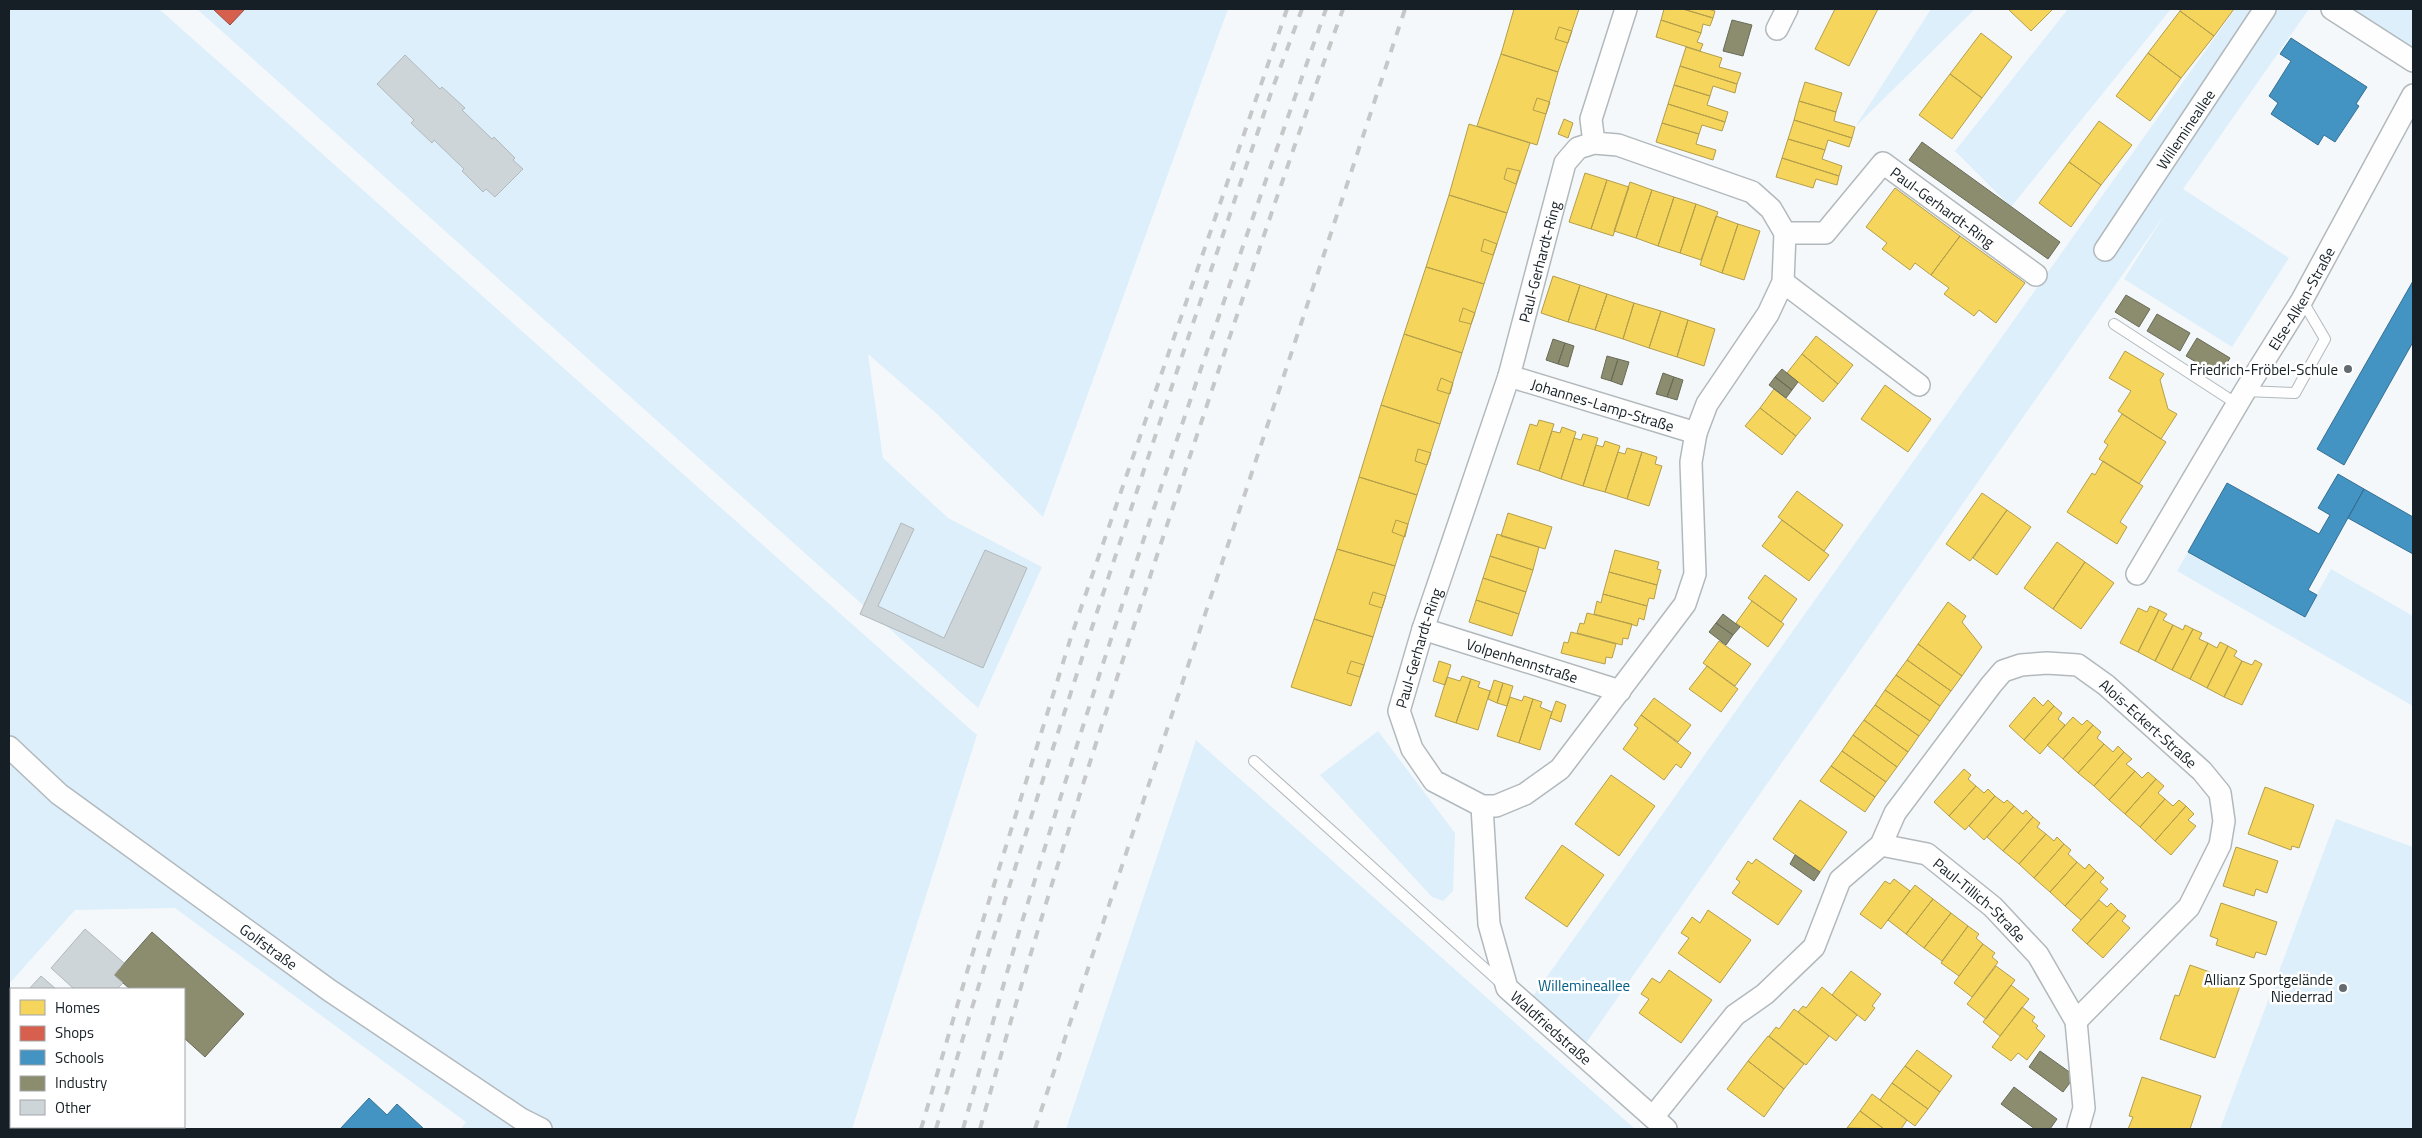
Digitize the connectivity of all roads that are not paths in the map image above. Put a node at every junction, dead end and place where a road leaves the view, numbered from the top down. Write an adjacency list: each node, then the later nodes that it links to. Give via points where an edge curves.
1 (1626, 9): 8 (street, via 1591,119)
2 (1788, 9): 5 (street)
3 (2265, 9): 10 (street, Willemineallee)
4 (2332, 9): 6 (street)
5 (1777, 29)
6 (2413, 61)
7 (2413, 95): 13 (street, Else-Alken-Straße)
8 (1594, 143): 9 (street, via 1618,146 1752,192 1771,209); 15 (street, Paul-Gerhardt-Ring, via 1578,148 1565,163)
9 (1785, 233): 11 (street, Paul-Gerhardt-Ring, via 1825,233 1883,163); 12 (street)
10 (2106, 250)
11 (2036, 275)
12 (1783, 282): 16 (street); 18 (street, via 1768,314 1707,404)
13 (2302, 300): 17 (street, Else-Alken-Straße); 17 (lane, via 2326,339 2295,393)
14 (2114, 324): 17 (lane)
15 (1508, 376): 18 (street, Johannes-Lamp-Straße); 20 (street, Paul-Gerhardt-Ring)
16 (1919, 385)
17 (2241, 398): 19 (street, Else-Alken-Straße)
18 (1696, 433): 21 (street, via 1691,462 1696,574 1685,604)
19 (2137, 574)
20 (1423, 628): 21 (street, Volpenhennstraße); 24 (street, Paul-Gerhardt-Ring, via 1399,711 1412,749 1434,781)
21 (1620, 691): 24 (street, via 1560,769 1525,794 1496,806)
22 (9, 747): 29 (street, Golfstraße, via 59,794)
23 (1254, 761): 26 (lane)
24 (1482, 806): 26 (street, Waldfriedstraße, via 1489,924)
25 (1881, 845): 27 (street, Paul-Tillich-Straße, via 1927,854 1993,907 2038,955); 27 (street, Alois-Eckert-Straße, via 1895,813 1991,685 2004,671 2021,665 2047,662 2078,664 2195,764 2220,794 2224,821 2220,845 2189,907); 28 (street, via 1840,880 1814,948 1765,994 1735,1015)
26 (1507, 988): 28 (street, Waldfriedstraße)
27 (2076, 1021): 31 (street, Paul-Tillich-Straße, via 2084,1108)
28 (1659, 1123)
29 (517, 1124): 30 (street, Golfstraße)
30 (541, 1129)
31 (2078, 1129)

